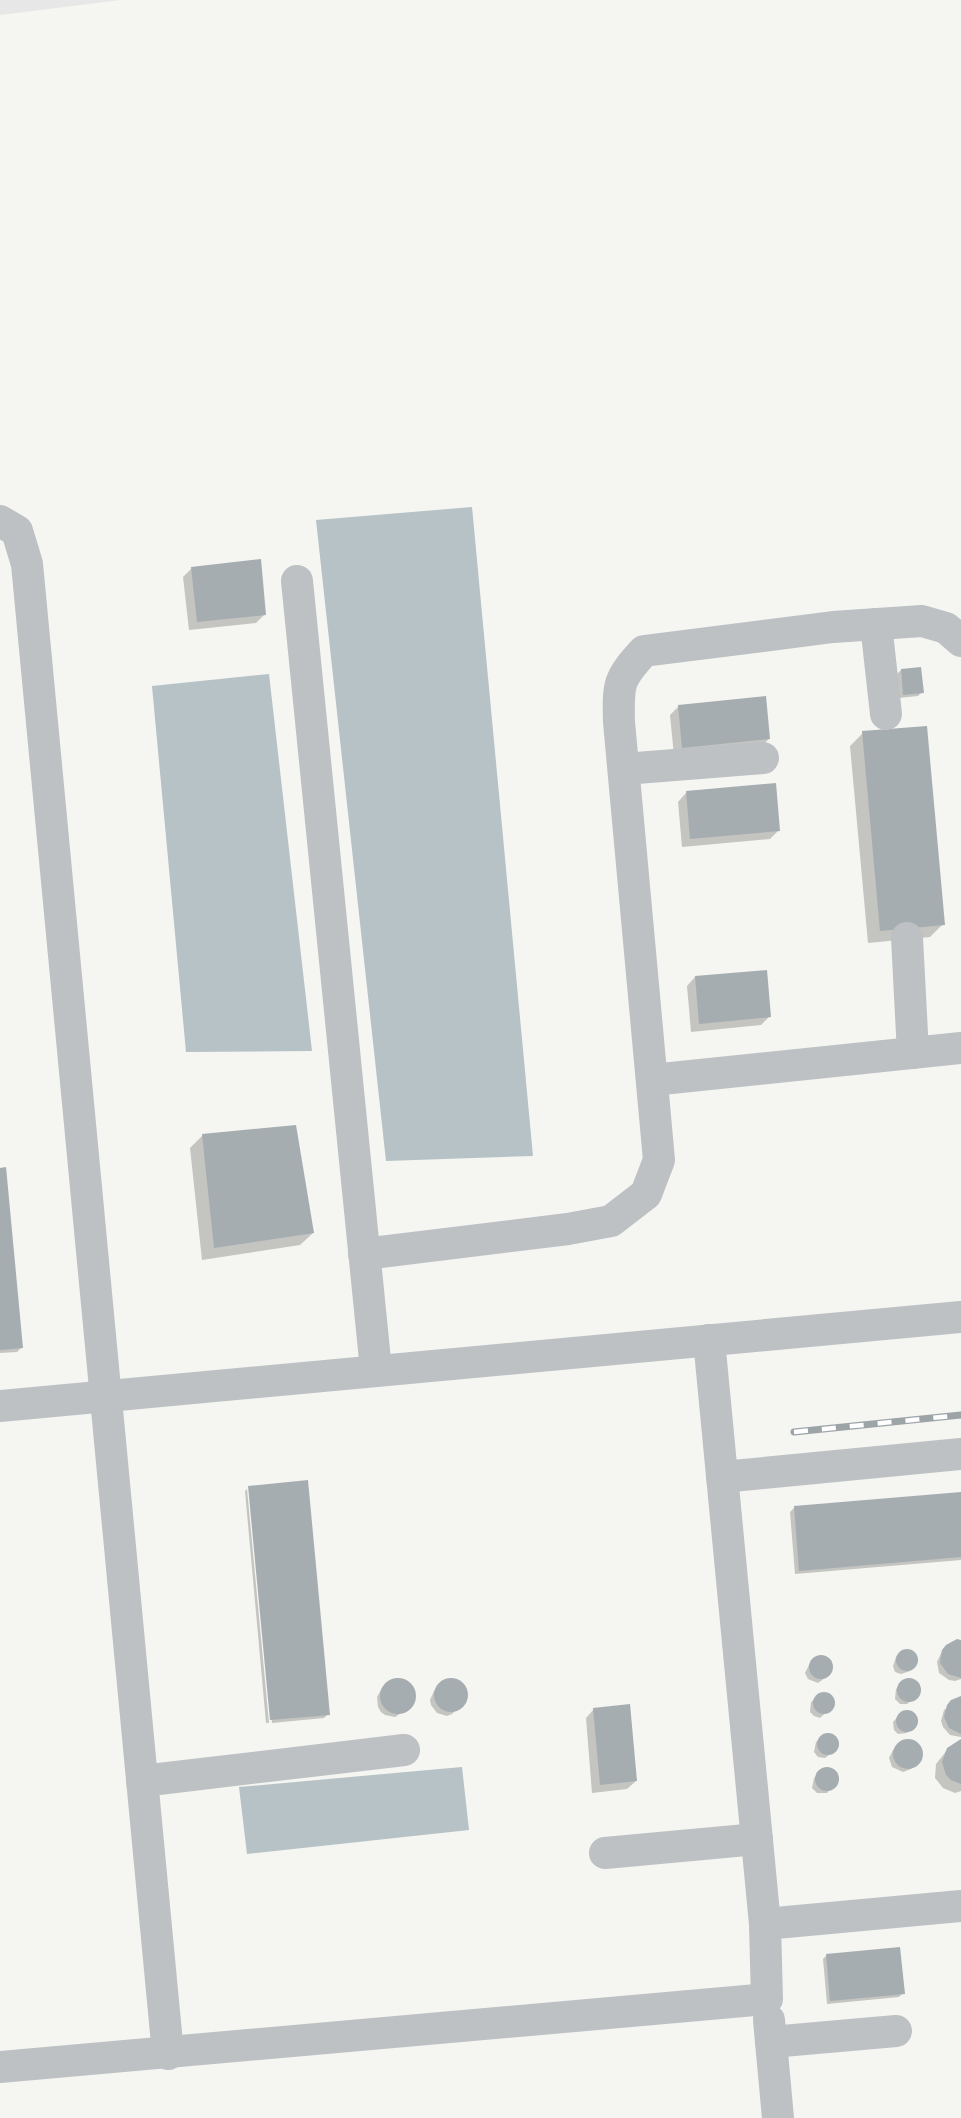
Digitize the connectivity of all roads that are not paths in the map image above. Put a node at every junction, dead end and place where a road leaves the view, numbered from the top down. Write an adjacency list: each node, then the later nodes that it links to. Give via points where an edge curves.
1 (0, 521): 18 (lane, via 17,531 27,564)
2 (297, 581): 14 (lane)
3 (961, 617): 4 (lane)
4 (922, 621): 5 (lane); 6 (lane, via 946,628)
5 (876, 624): 7 (lane); 9 (lane, via 644,651 626,671 618,689)
6 (961, 641)
7 (886, 714)
8 (763, 758): 9 (lane)
9 (624, 769): 13 (lane)
10 (907, 938): 12 (lane)
11 (961, 1048): 12 (lane)
12 (913, 1053): 13 (lane)
13 (652, 1080): 14 (lane, via 659,1160 646,1194 611,1221)
14 (364, 1254): 17 (lane)
15 (961, 1317): 16 (lane)
16 (709, 1341): 17 (lane); 21 (lane)
17 (376, 1370): 18 (lane)
18 (105, 1397): 19 (lane); 23 (lane)
19 (0, 1406)
20 (961, 1454): 21 (lane)
21 (722, 1477): 24 (lane)
22 (404, 1750): 23 (lane)
23 (142, 1781): 31 (lane)
24 (757, 1839): 25 (lane); 27 (lane)
25 (605, 1853)
26 (961, 1905): 27 (lane)
27 (765, 1924): 28 (lane)
28 (767, 1999): 30 (lane); 31 (lane)
29 (896, 2031): 30 (lane)
30 (771, 2042): 33 (lane)
31 (168, 2054): 32 (lane)
32 (0, 2067)
33 (778, 2118)

